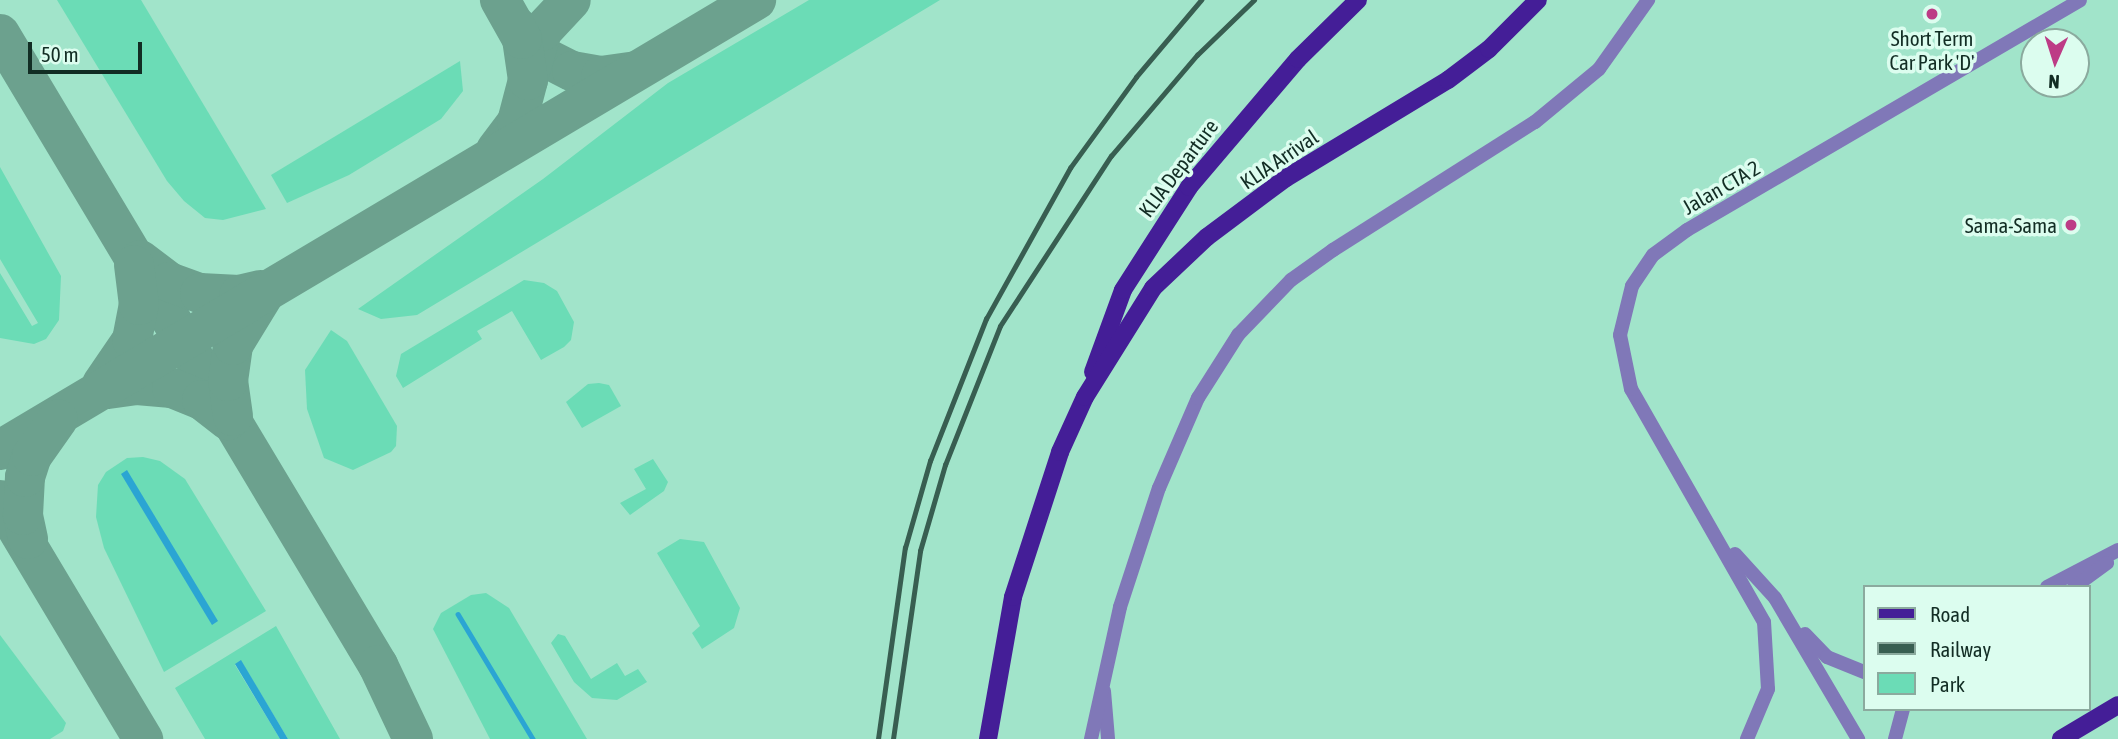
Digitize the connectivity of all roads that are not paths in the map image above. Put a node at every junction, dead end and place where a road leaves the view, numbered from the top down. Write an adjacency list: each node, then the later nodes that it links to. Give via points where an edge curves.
1 (1358, 0): 5 (main road, KLIA Departure, via 1229,137 1155,235 1124,290)
2 (1538, 0): 5 (main road, KLIA Arrival, via 1489,49 1448,80 1286,178 1207,237 1153,288)
3 (1648, 0): 12 (street, via 1599,69 1535,122 1333,250 1292,280 1238,335 1198,398 1159,488 1119,607)
4 (2080, 0): 6 (street, Jalan CTA 2, via 1687,230 1653,255 1640,271 1621,318 1625,372)
5 (1085, 397): 15 (main road, via 1059,452 1013,597)
6 (1716, 533): 10 (street); 18 (street, via 1754,598 1769,645 1768,689)
7 (2118, 552): 8 (street); 9 (street)
8 (2051, 585)
9 (2077, 585)
10 (1775, 598): 11 (street, via 1815,648 1841,666); 19 (street)
11 (1862, 671)
12 (1102, 683): 16 (street); 17 (street)
13 (2118, 705): 21 (main road)
14 (1902, 711): 20 (street)
15 (988, 739)
16 (1091, 739)
17 (1108, 739)
18 (1747, 739)
19 (1858, 739)
20 (1895, 739)
21 (2061, 739)

